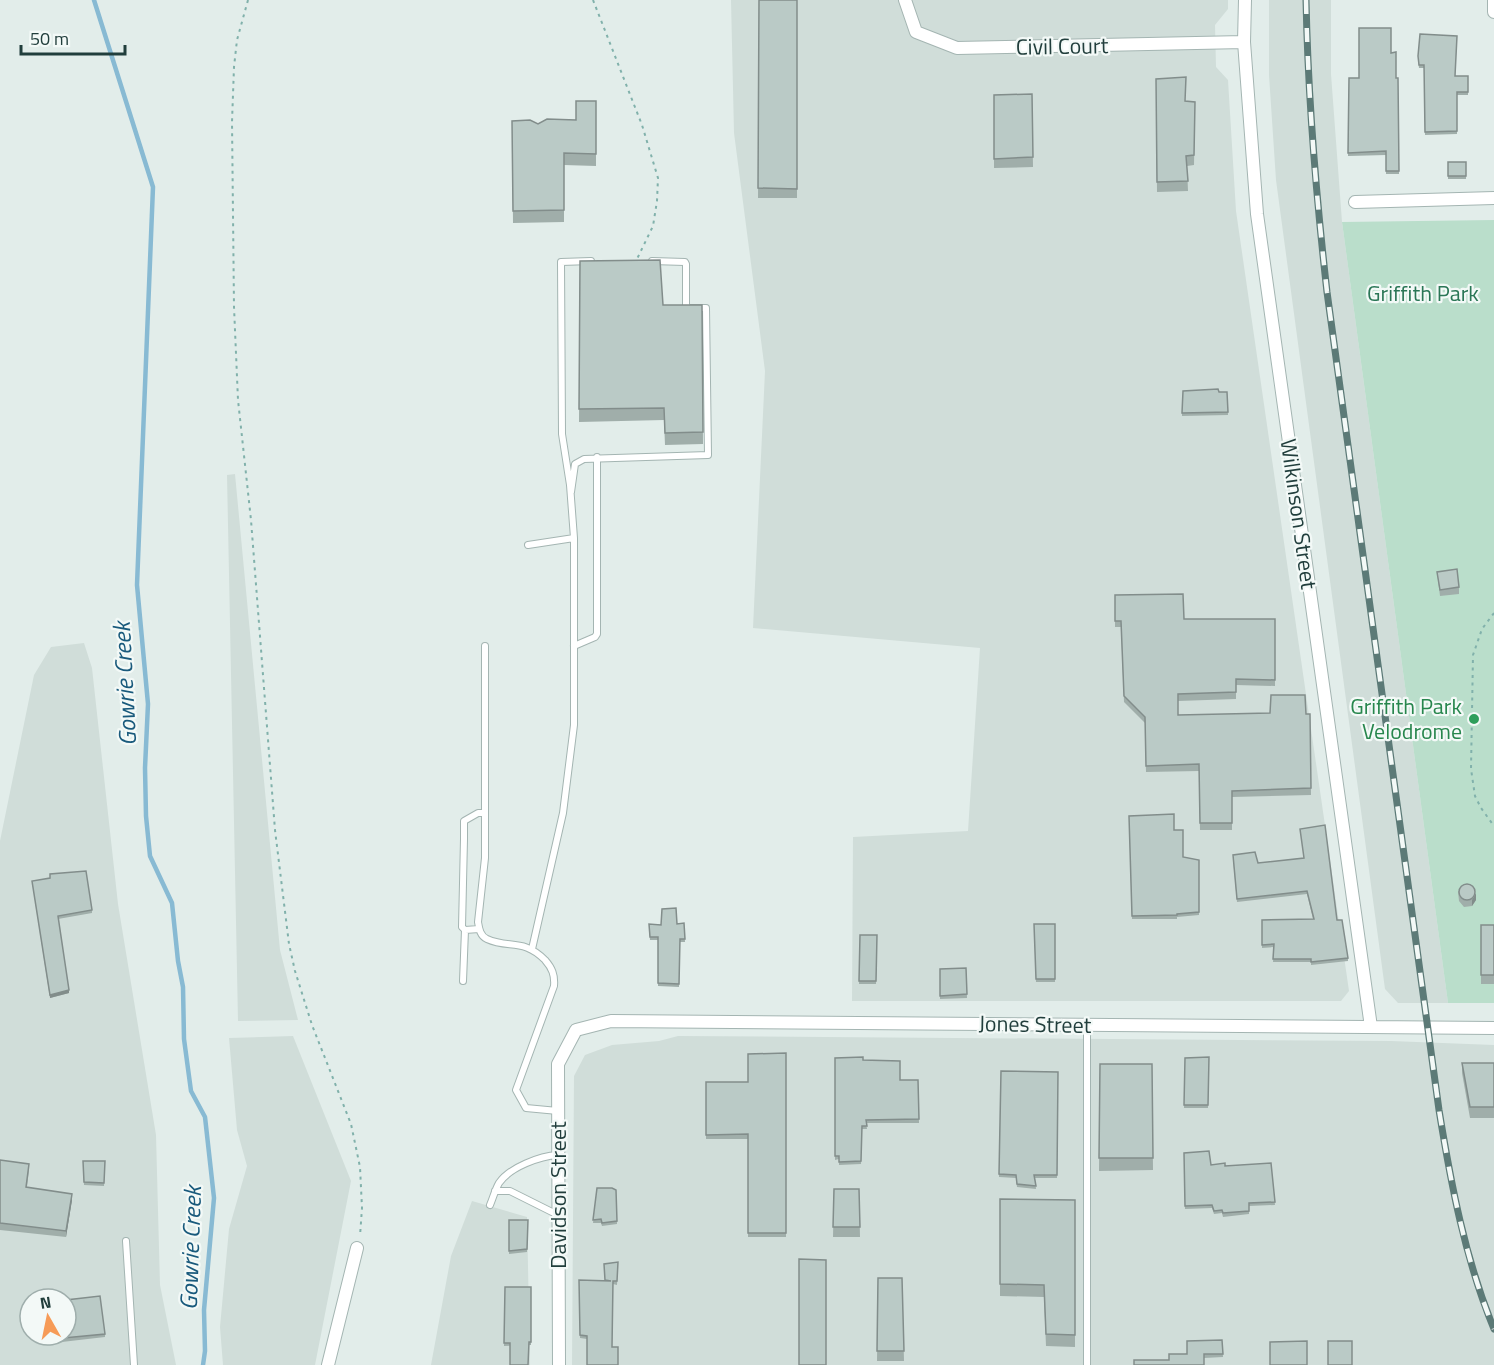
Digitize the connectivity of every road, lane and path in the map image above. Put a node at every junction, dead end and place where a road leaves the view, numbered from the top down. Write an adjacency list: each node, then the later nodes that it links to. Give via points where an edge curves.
1 (248, 0): 35 (path, via 234,67 234,307 238,400 275,831 295,971 351,1124 360,1167 362,1208)
2 (593, 0): 11 (path, via 642,125 658,178 653,226)
3 (905, 0): 7 (street, Civil Court, via 916,32 957,48)
4 (1245, 0): 7 (street, Wilkinson Street)
5 (1494, 0): 6 (street)
6 (1494, 12)
7 (1244, 42): 26 (street, Wilkinson Street, via 1257,214)
8 (1494, 198): 9 (street)
9 (1355, 202)
10 (599, 261): 13 (lane, via 561,262 562,434)
11 (636, 261): 12 (lane, via 685,262 686,305 706,308 709,450 708,455)
12 (597, 457): 13 (lane, via 575,464); 18 (lane, via 597,634)
13 (571, 492): 14 (lane)
14 (574, 538): 15 (lane); 18 (lane)
15 (528, 545)
16 (1494, 613): 20 (path, via 1482,629 1473,655 1471,758 1475,796)
17 (484, 646): 19 (lane)
18 (574, 646): 23 (lane, via 574,725 568,784)
19 (485, 813): 21 (lane); 22 (lane, via 464,821)
20 (1494, 826)
21 (479, 928): 22 (lane); 23 (lane, via 487,939)
22 (465, 930): 24 (lane)
23 (532, 949): 29 (lane, via 550,965 554,986 516,1090 526,1108)
24 (464, 981)
25 (1087, 1025): 26 (street, Jones Street); 28 (street, Jones Street, via 611,1020); 39 (lane)
26 (1371, 1027): 27 (street, Jones Street)
27 (1494, 1028)
28 (576, 1030): 29 (street, Davidson Street, via 558,1064)
29 (558, 1111): 30 (street, Davidson Street)
30 (558, 1155): 31 (lane, via 534,1160 514,1170 500,1181); 33 (street, Davidson Street)
31 (495, 1191): 32 (lane); 33 (lane, via 510,1191)
32 (490, 1205)
33 (559, 1215): 38 (street, Davidson Street)
34 (126, 1241): 36 (lane)
35 (357, 1248): 37 (street)
36 (134, 1365)
37 (328, 1365)
38 (559, 1365)
39 (1088, 1365)

